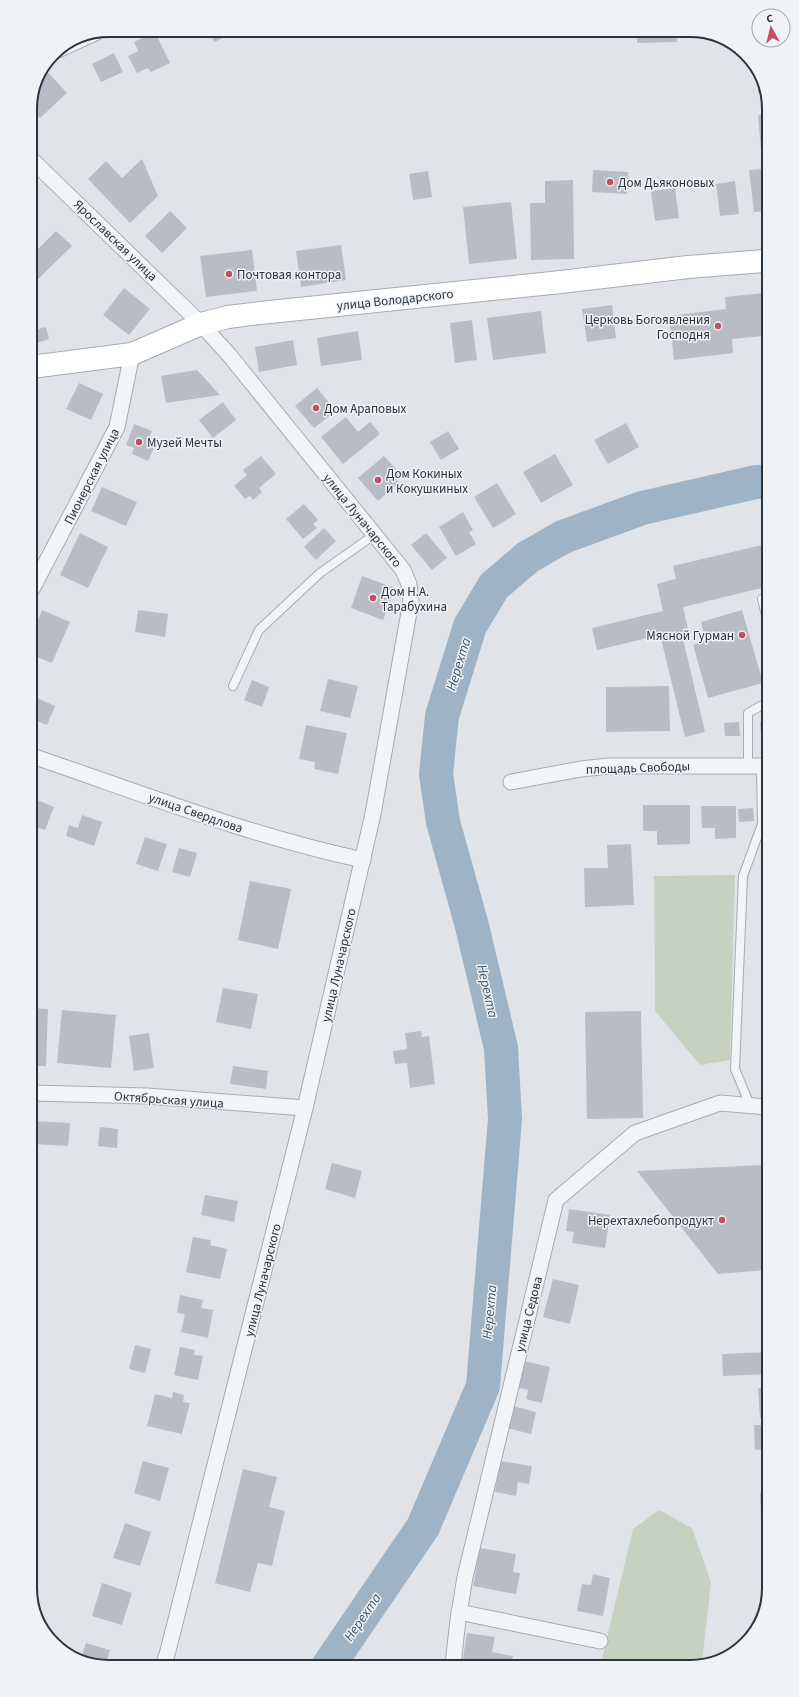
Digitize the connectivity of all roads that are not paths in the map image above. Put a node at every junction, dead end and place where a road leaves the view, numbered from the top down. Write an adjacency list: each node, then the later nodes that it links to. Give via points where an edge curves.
1 (37, 165): 3 (street, Ярославская улица)
2 (762, 261): 3 (main road, улица Володарского, via 260,312)
3 (200, 324): 4 (main road, улица Володарского); 6 (street, улица Луначарского, via 230,356)
4 (132, 354): 5 (main road, улица Володарского); 7 (street, Пионерская улица, via 117,426)
5 (37, 366)
6 (374, 534): 8 (lane, via 320,573 260,630); 13 (street, улица Луначарского, via 403,570 409,584 411,601)
7 (37, 581)
8 (233, 686)
9 (762, 705): 11 (lane, via 748,713)
10 (37, 758): 13 (street, улица Свердлова, via 268,836)
11 (759, 766): 12 (street, площадь Свободы, via 609,766); 15 (lane, via 762,824 743,876 735,1069)
12 (510, 782)
13 (363, 860): 17 (street, улица Луначарского)
14 (37, 1093): 17 (street, Октябрьская улица, via 148,1096)
15 (750, 1106): 16 (street, улица Седова); 18 (street, улица Седова, via 720,1103 635,1133 556,1200)
16 (762, 1107)
17 (306, 1108): 20 (street, улица Луначарского)
18 (459, 1612): 19 (street); 21 (street, улица Седова)
19 (600, 1641)
20 (165, 1660)
21 (453, 1660)

